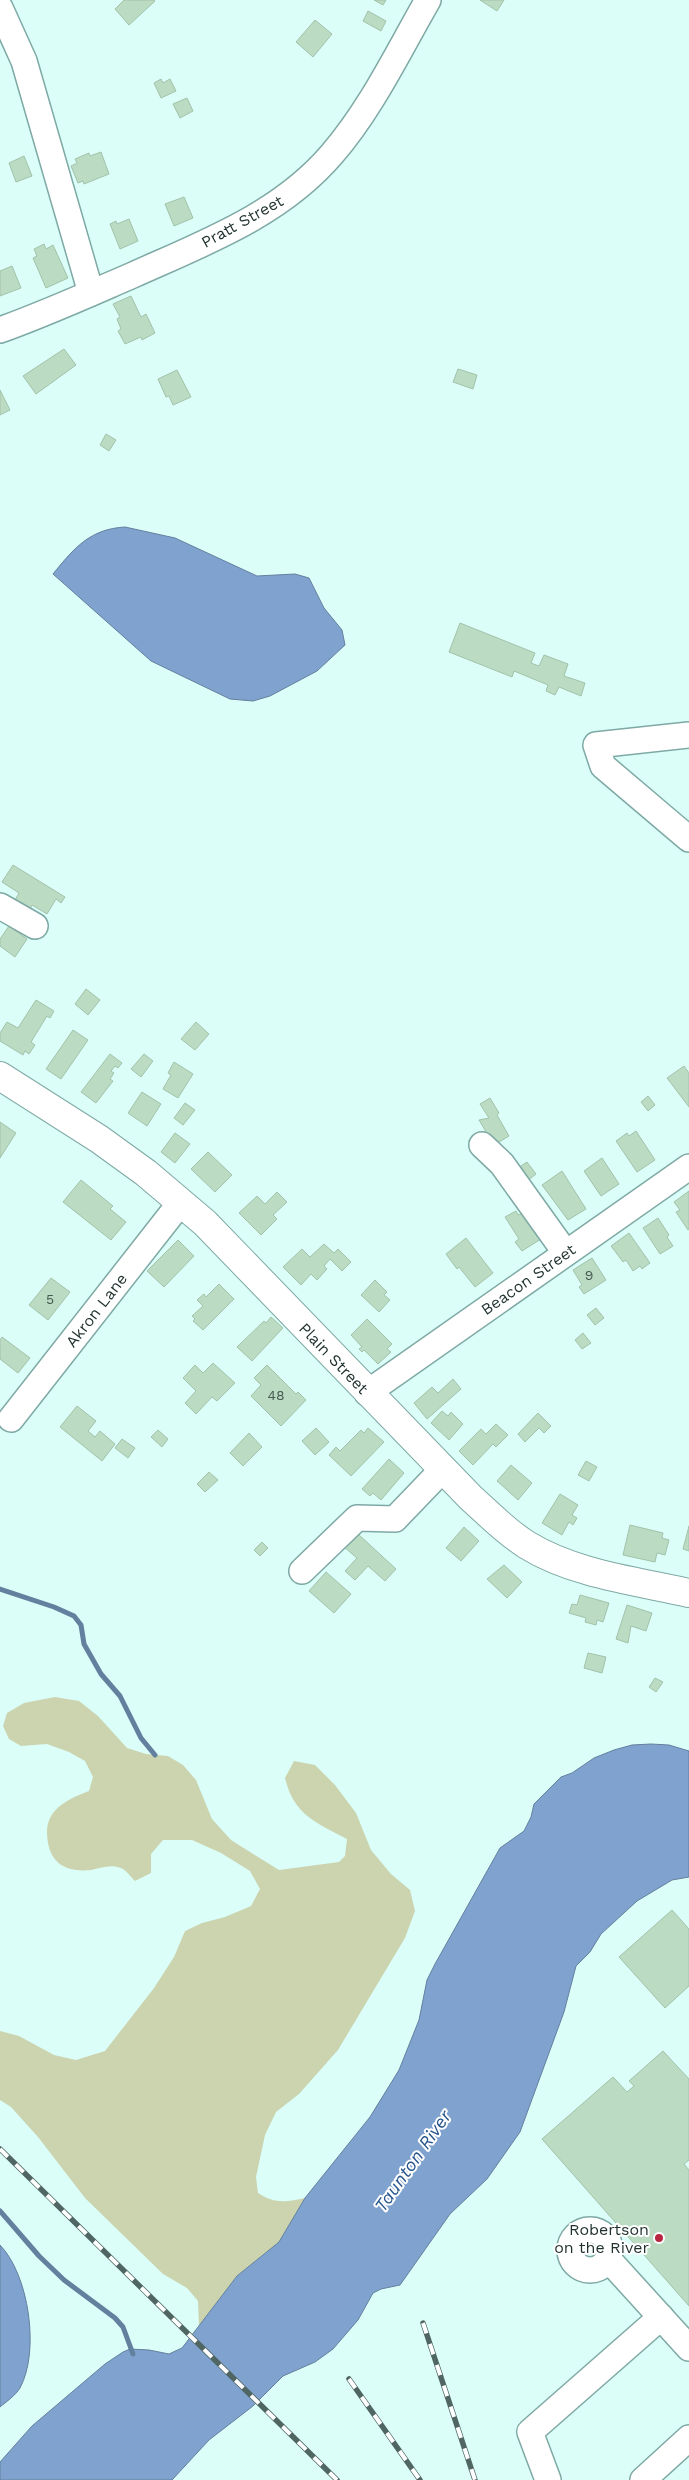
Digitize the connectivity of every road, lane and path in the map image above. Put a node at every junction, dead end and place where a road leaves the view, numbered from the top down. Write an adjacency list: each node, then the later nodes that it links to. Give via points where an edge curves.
1 (428, 0): 3 (street, Pratt Street, via 346,136 302,184 244,224)
2 (0, 8): 3 (street, via 24,61)
3 (90, 293): 4 (street, Pratt Street)
4 (0, 330)
5 (689, 735): 6 (street, via 596,745 603,766)
6 (689, 839)
7 (0, 906): 8 (street)
8 (35, 926)
9 (0, 1076): 12 (main road, Plain Street, via 98,1139)
10 (482, 1145): 13 (street, via 502,1164)
11 (689, 1167): 13 (street, Beacon Street)
12 (180, 1202): 14 (main road, Plain Street); 15 (street, Akron Lane)
13 (565, 1252): 14 (street, Beacon Street)
14 (367, 1393): 16 (main road, Plain Street)
15 (11, 1419)
16 (443, 1469): 17 (street, via 395,1519 357,1518); 18 (main road, Plain Street, via 496,1521 544,1554 609,1575)
17 (302, 1571)
18 (689, 1593)
19 (608, 2259): 20 (street)
20 (661, 2317): 21 (street); 23 (street, via 530,2432)
21 (689, 2348)
22 (689, 2438): 24 (street)
23 (548, 2480)
24 (643, 2480)

